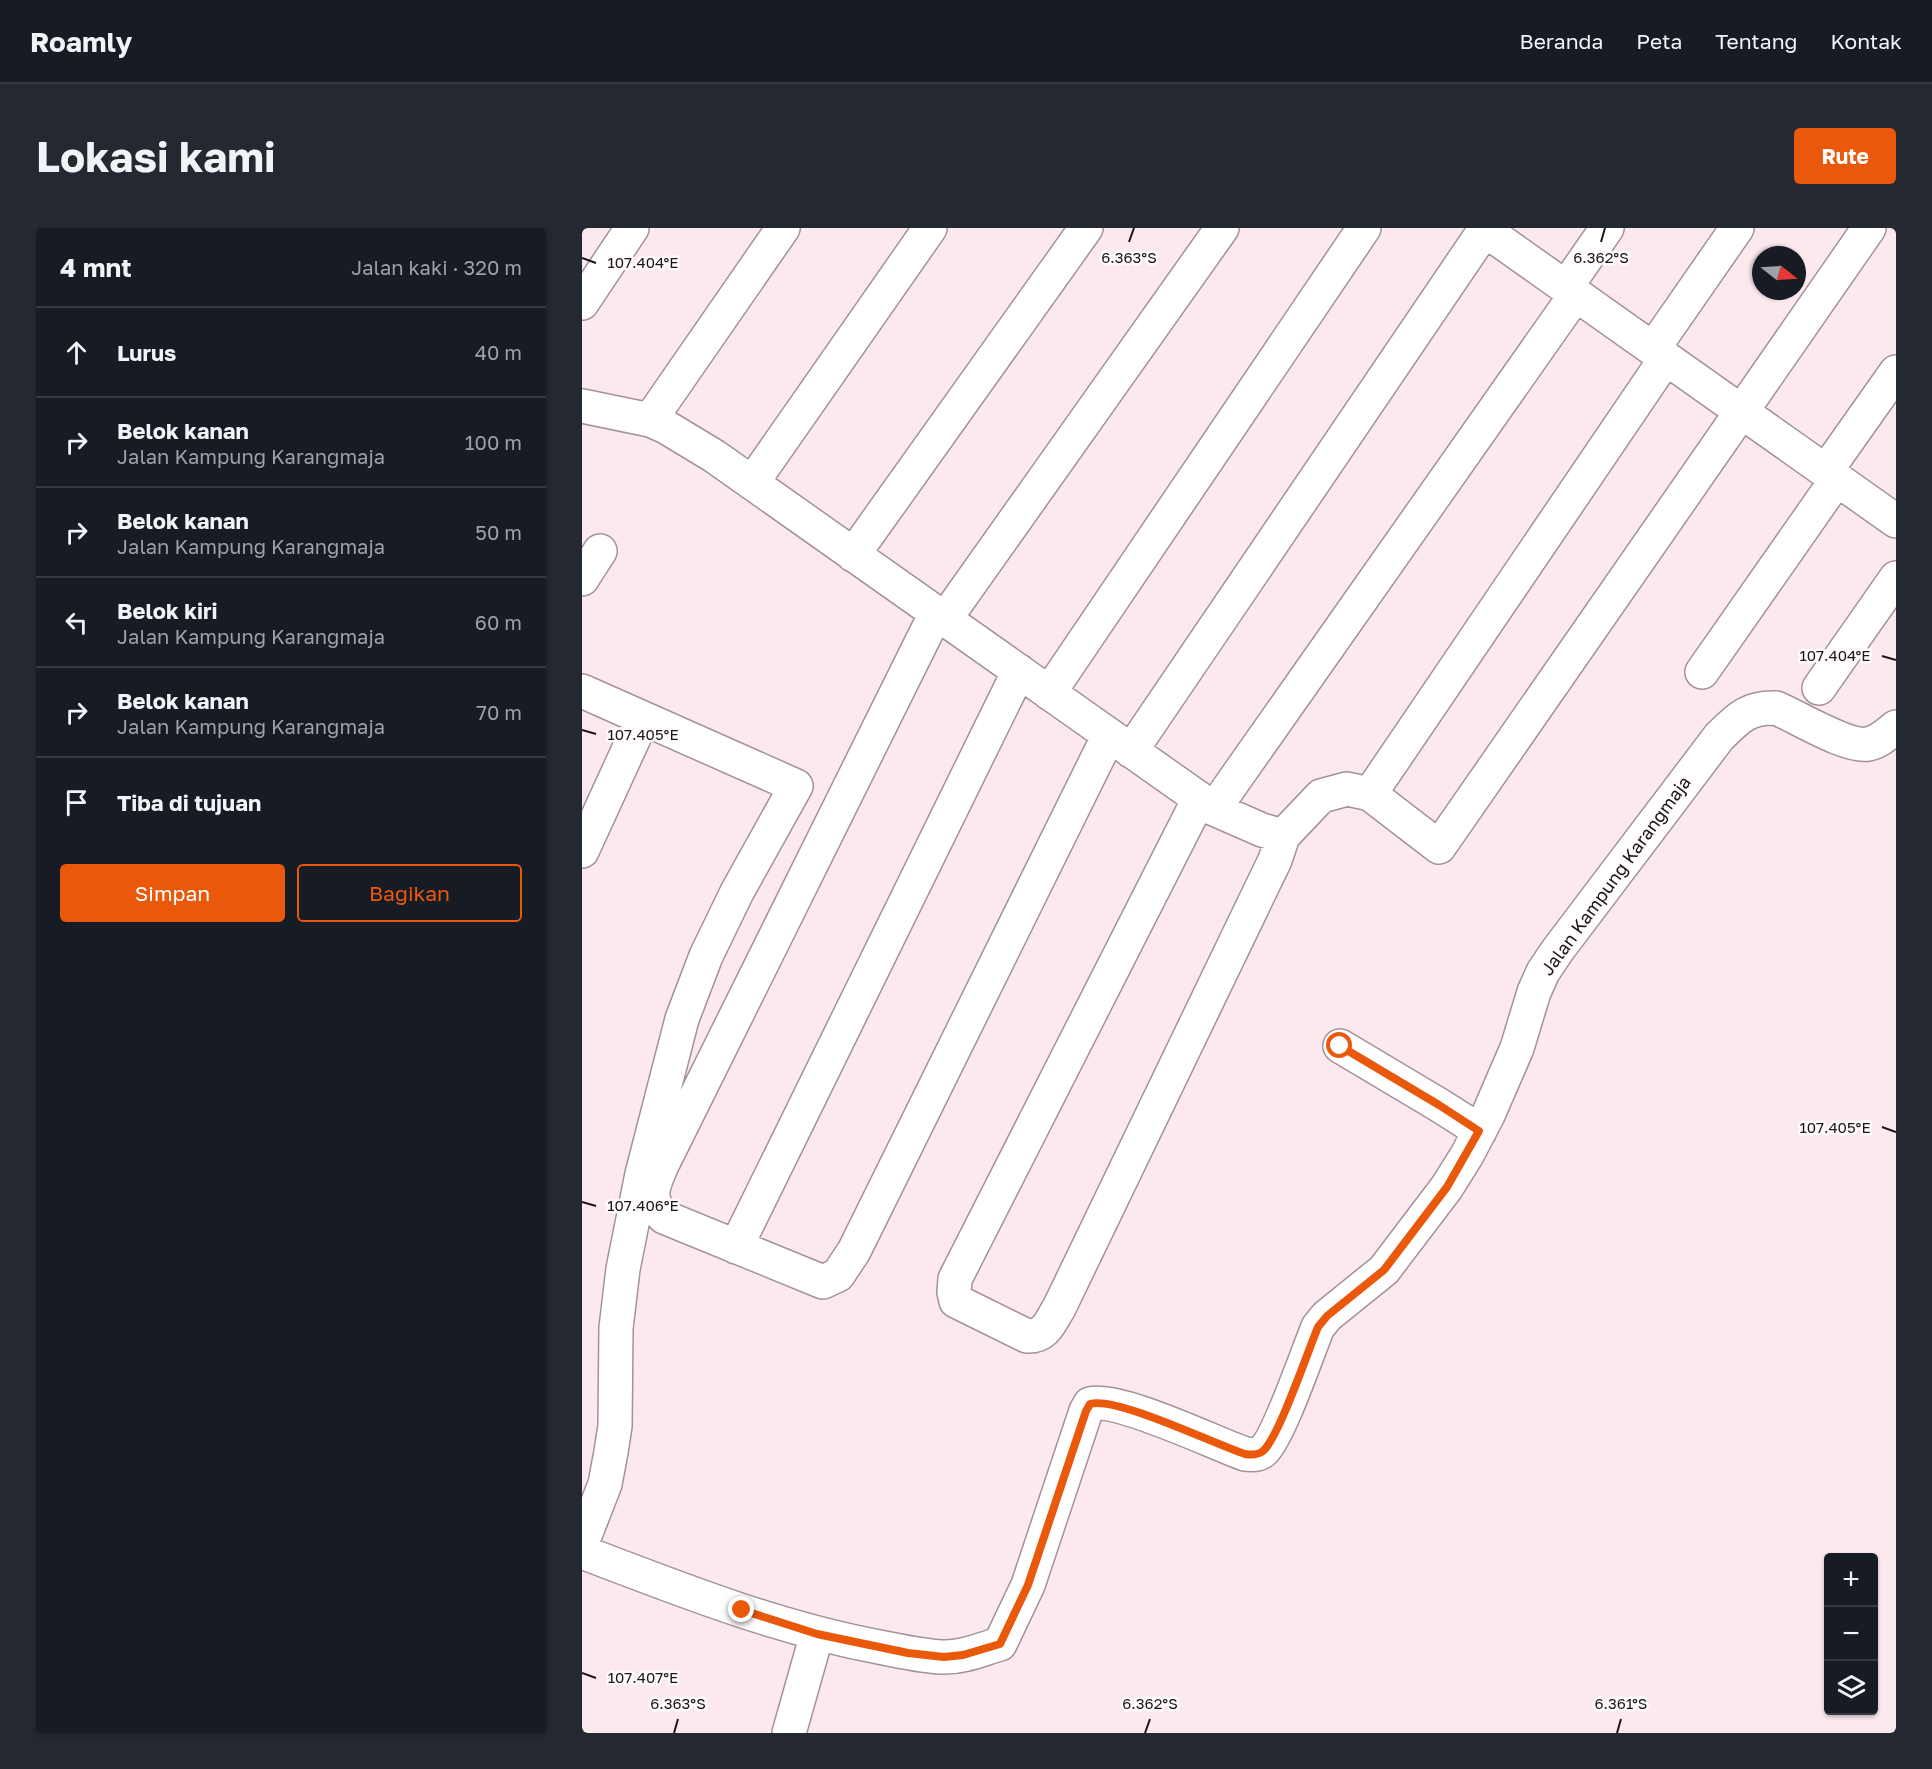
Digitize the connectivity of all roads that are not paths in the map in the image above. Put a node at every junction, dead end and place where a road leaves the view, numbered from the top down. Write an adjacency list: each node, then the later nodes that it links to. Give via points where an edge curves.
1 (632, 228): 12 (street)
2 (783, 228): 17 (street)
3 (930, 228): 19 (street)
4 (1086, 228): 22 (street)
5 (1222, 228): 25 (street)
6 (1364, 228): 30 (street)
7 (1607, 228): 11 (street)
8 (1737, 228): 13 (street)
9 (1869, 228): 16 (street)
10 (1484, 229): 11 (street); 33 (street)
11 (1571, 291): 13 (street); 35 (street)
12 (582, 303)
13 (1660, 354): 16 (street); 34 (street)
14 (1896, 372): 18 (street)
15 (582, 406): 17 (street)
16 (1742, 411): 18 (street); 34 (street, via 1440,847)
17 (650, 420): 19 (street, via 714,456)
18 (1832, 475): 20 (street); 27 (street)
19 (752, 483): 22 (street)
20 (1896, 521)
21 (600, 551): 24 (street)
22 (853, 555): 25 (street)
23 (1896, 578): 28 (street)
24 (582, 579)
25 (941, 616): 26 (street); 40 (street, via 652,1188 654,1207 664,1217)
26 (1019, 671): 30 (street); 40 (street)
27 (1702, 672)
28 (1819, 688)
29 (582, 691): 31 (street)
30 (1049, 693): 33 (street)
31 (643, 718): 37 (street); 41 (street, via 796,786 737,892 706,956 682,1019 642,1174 623,1269 616,1328 615,1426 605,1484)
32 (1896, 727): 39 (street, Jalan Kampung Karangmaja, via 1869,744 1851,744 1776,708 1763,708 1743,715 1719,737 1543,972 1517,1048)
33 (1120, 743): 35 (street); 40 (street, via 838,1275 823,1282)
34 (1370, 794): 36 (street, via 1347,789 1321,796)
35 (1207, 804): 36 (street); 36 (street, via 955,1279 956,1301 1027,1336 1045,1332 1059,1308)
36 (1283, 836)
37 (582, 851)
38 (1340, 1046): 39 (street)
39 (1479, 1131): 43 (street, Jalan Kampung Karangmaja, via 1447,1187 1384,1270 1318,1327 1276,1430 1263,1451 1245,1454 1126,1408 1103,1402 1090,1404 1028,1585 1000,1644 944,1657)
40 (736, 1246)
41 (582, 1543)
42 (582, 1552): 43 (street, Jalan Kampung Karangmaja)
43 (817, 1634): 44 (street)
44 (789, 1733)

